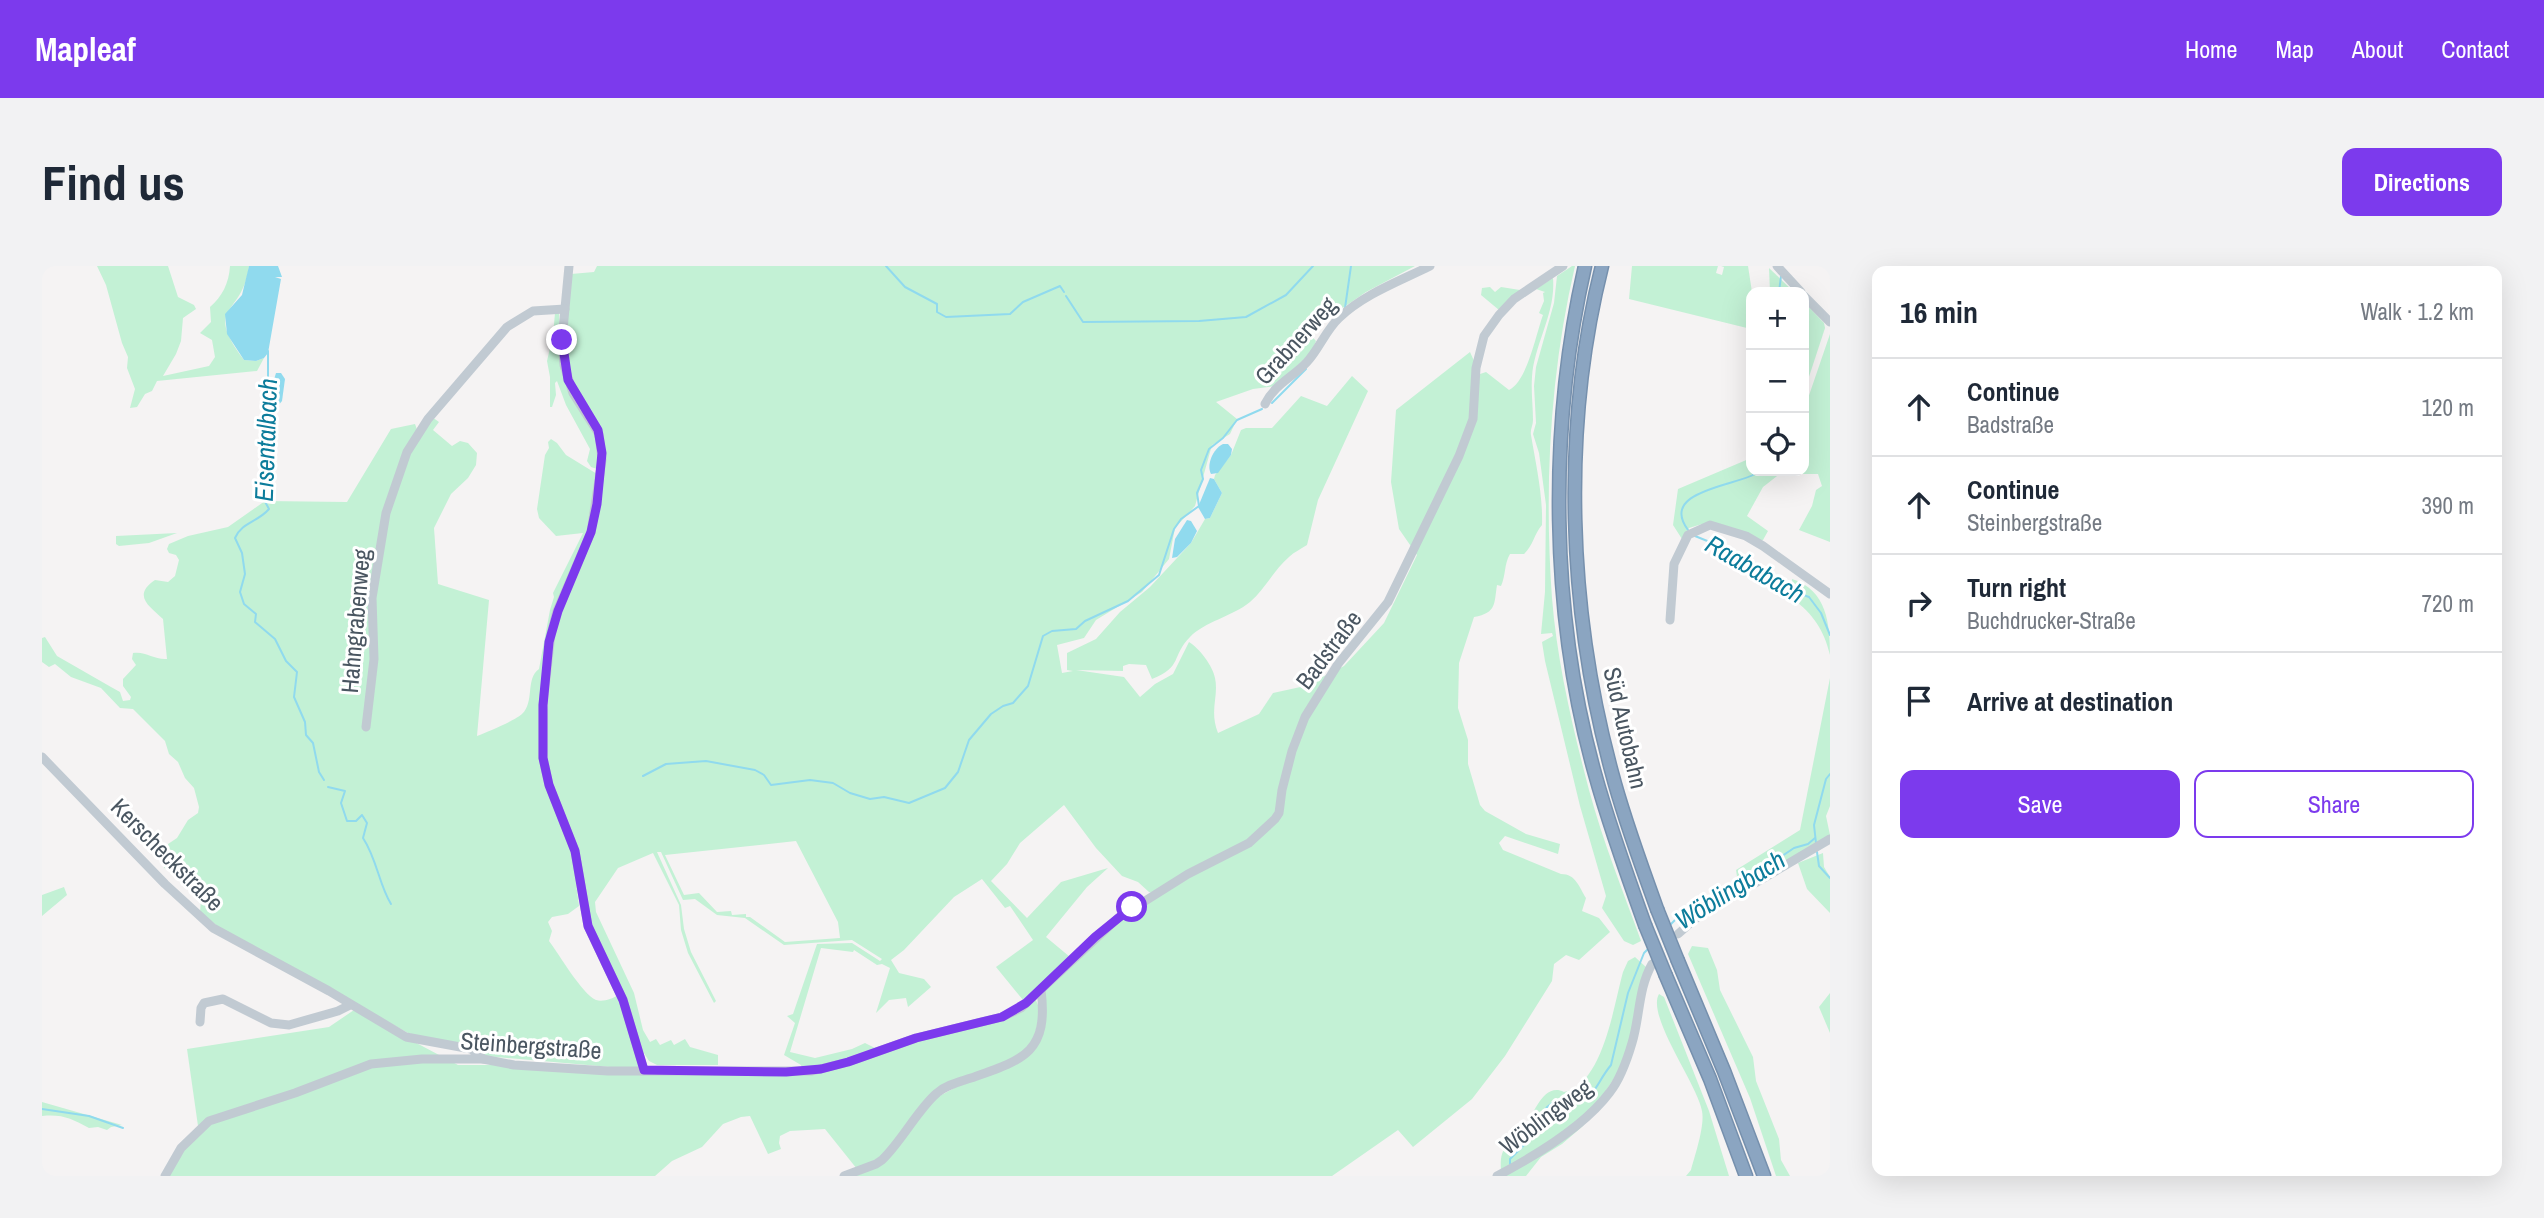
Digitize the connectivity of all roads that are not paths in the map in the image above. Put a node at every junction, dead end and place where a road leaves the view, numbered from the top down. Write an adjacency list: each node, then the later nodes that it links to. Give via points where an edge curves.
1 (569, 266): 9 (street)
2 (1430, 266): 11 (street, Grabnerweg, via 1337,320 1308,361 1271,391)
3 (1585, 266): 27 (highway, Süd Autobahn, bridge, via 1561,422 1560,536 1570,658 1594,772 1622,860)
4 (1602, 266): 28 (highway, Süd Autobahn, bridge, via 1583,364 1578,421 1577,555 1587,657 1611,772 1657,909)
5 (1777, 266): 7 (street)
6 (1557, 267): 19 (street, Badstraße, via 1514,299 1484,336 1477,361 1473,419 1459,456 1388,602 1338,664 1305,717 1275,819 1249,843 1118,918)
7 (1796, 287)
8 (1809, 301): 10 (street)
9 (565, 309): 14 (street, Hahngrabenweg, via 533,311 507,327 428,419 407,452 386,513 372,598 374,659); 23 (street, via 562,348 566,374 598,430 602,453 591,532 549,642 543,758 575,851 588,926 623,1000)
10 (1830, 322)
11 (1265, 404)
12 (1830, 594): 13 (street, via 1746,536 1710,525 1690,533 1674,564)
13 (1670, 620)
14 (366, 727)
15 (42, 757): 20 (street, Kerscheckstraße, via 207,923)
16 (1830, 839): 17 (street, via 1695,919)
17 (1678, 934)
18 (1651, 964): 24 (street, Wöblingweg, via 1633,1040 1615,1085 1577,1124)
19 (1041, 990): 23 (street, Steinbergstraße, via 1002,1017 916,1038 830,1068 786,1072); 26 (street, via 1043,1024 1025,1054 940,1091 882,1160)
20 (350, 1005): 21 (street, via 289,1025 271,1023 223,999 204,1003); 22 (street, Kerscheckstraße, via 406,1037 471,1049)
21 (201, 1022)
22 (483, 1059): 23 (street, Steinbergstraße, via 608,1072); 25 (street, Steinbergstraße, via 371,1064 209,1121 181,1148)
23 (644, 1070)
24 (1500, 1174)
25 (165, 1176)
26 (844, 1176)
27 (1746, 1176)
28 (1764, 1176)

